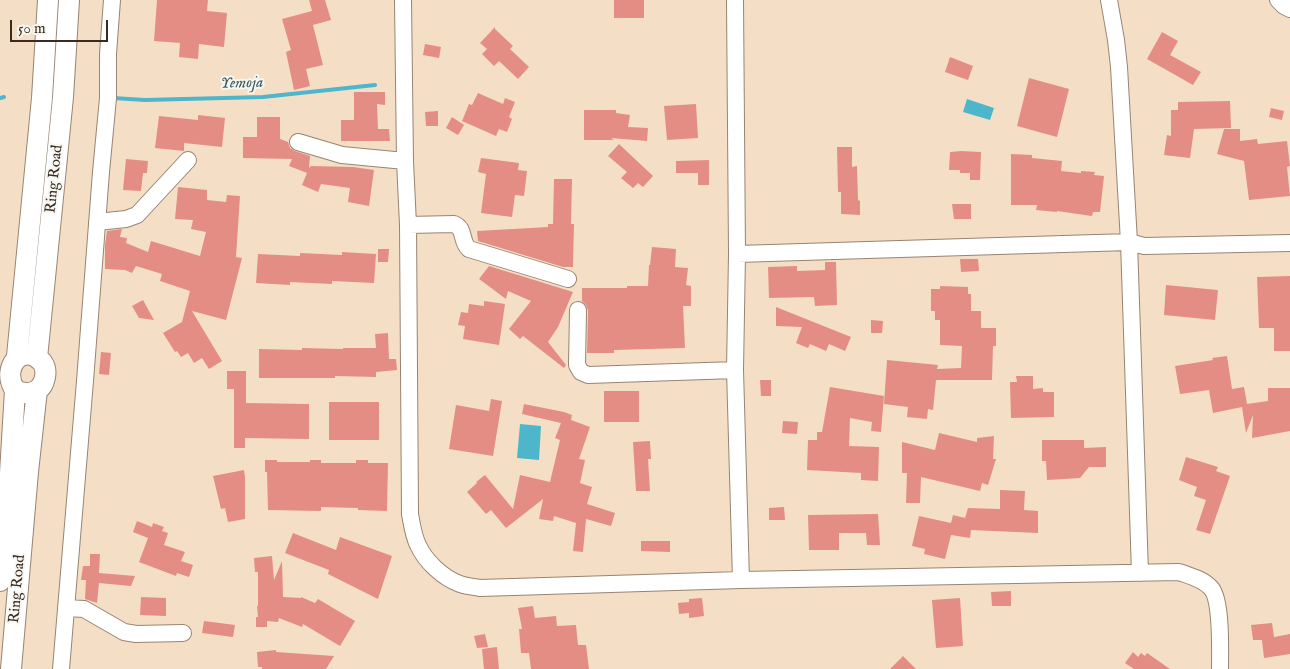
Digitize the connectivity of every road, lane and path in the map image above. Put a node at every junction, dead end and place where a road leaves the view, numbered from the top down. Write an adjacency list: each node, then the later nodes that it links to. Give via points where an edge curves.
1 (48, 0): 20 (main road, Ring Road, via 42,98)
2 (69, 0): 19 (main road, Ring Road, via 63,97)
3 (112, 0): 12 (street, via 108,98)
4 (403, 0): 11 (street)
5 (735, 0): 16 (street)
6 (1109, 0): 14 (street, via 1119,67)
7 (1278, 0): 8 (street)
8 (1290, 9)
9 (298, 142): 11 (street, via 342,155)
10 (188, 160): 12 (street, via 136,215 126,220)
11 (405, 160): 13 (street)
12 (97, 222): 27 (street)
13 (408, 224): 17 (street, via 454,224 462,230 464,245 469,249); 25 (street, via 410,514 418,545 426,558 448,578 461,585 480,588)
14 (1129, 242): 15 (street, via 1144,246); 16 (street); 24 (street)
15 (1290, 243)
16 (737, 254): 21 (street)
17 (568, 279)
18 (578, 310): 21 (street, via 577,366 588,375)
19 (37, 358): 20 (main road, via 27,354); 23 (main road, Ring Road, via 44,365 46,374 44,383)
20 (9, 361): 22 (main road, Ring Road)
21 (735, 370): 25 (street)
22 (8, 387): 23 (main road, via 22,393); 26 (main road, Ring Road, via 10,473)
23 (37, 390): 29 (main road, Ring Road)
24 (1140, 573): 25 (street); 31 (street, via 1180,572 1212,588 1217,602)
25 (741, 580)
26 (0, 582)
27 (66, 608): 28 (street, via 84,609 124,632); 30 (street)
28 (183, 633)
29 (12, 669)
30 (61, 669)
31 (1220, 669)

